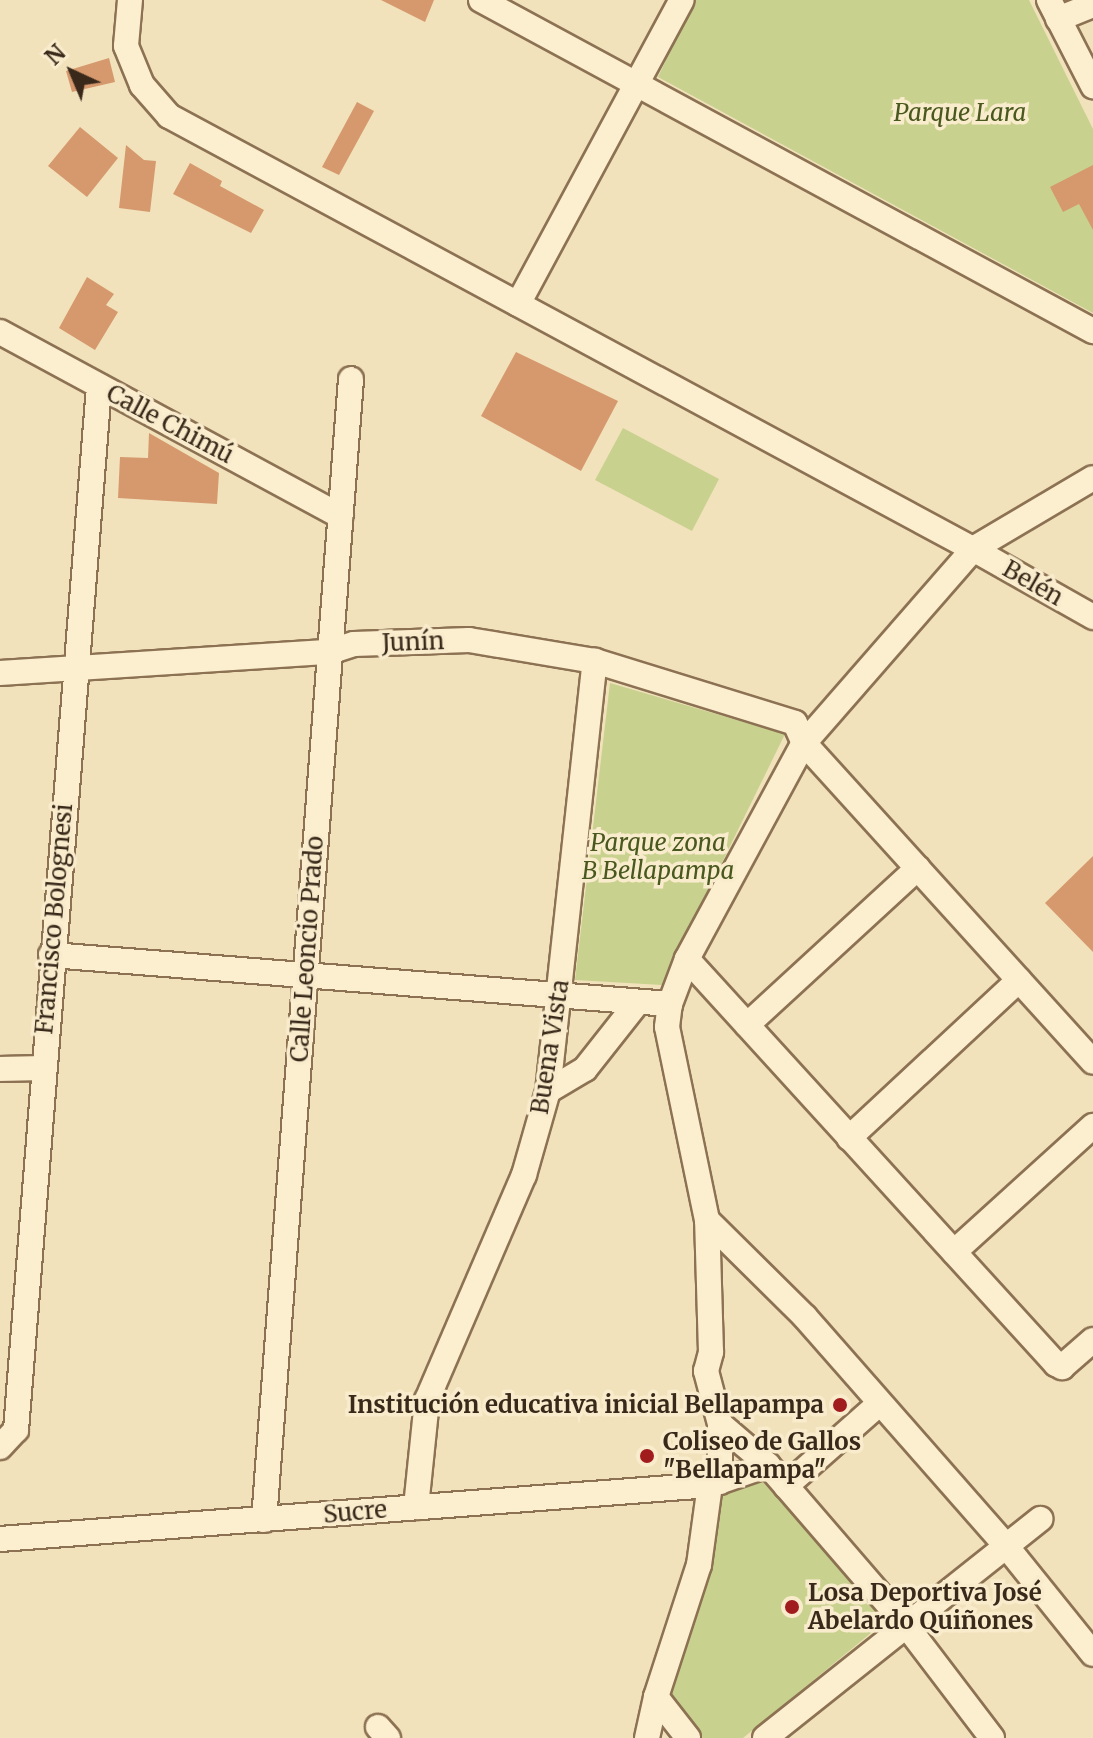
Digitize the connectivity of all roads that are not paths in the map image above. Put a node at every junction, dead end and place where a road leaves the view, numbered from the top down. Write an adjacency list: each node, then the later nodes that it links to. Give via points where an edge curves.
1 (130, 0): 8 (street, Belén, via 126,46 142,85 169,116)
2 (481, 0): 6 (street)
3 (682, 0): 6 (street)
4 (1093, 5): 5 (street)
5 (1054, 9): 7 (street)
6 (636, 86): 8 (street); 9 (street)
7 (1093, 86)
8 (518, 304): 15 (street, Belén)
9 (1093, 331)
10 (0, 332): 12 (street, Calle Chimú)
11 (351, 379): 14 (street, Calle Leoncio Prado)
12 (99, 386): 14 (street, Calle Chimú); 19 (street, Francisco Bolognesi)
13 (1093, 478): 15 (street)
14 (341, 516): 17 (street, Calle Leoncio Prado)
15 (973, 549): 16 (street, Belén); 21 (street)
16 (1093, 617)
17 (329, 652): 18 (street, Junín, via 354,644 469,640); 19 (street, Junín); 25 (street, Calle Leoncio Prado)
18 (595, 661): 21 (street, Junín, via 795,723); 27 (street, Buena Vista)
19 (75, 668): 20 (street, Junín); 23 (street, Francisco Bolognesi)
20 (0, 673)
21 (804, 743): 22 (street, Junín); 24 (street)
22 (918, 868): 26 (street, Junín); 30 (street)
23 (51, 955): 25 (street); 32 (street, Francisco Bolognesi)
24 (687, 959): 29 (street); 30 (street)
25 (306, 976): 27 (street); 48 (street, Calle Leoncio Prado)
26 (1019, 980): 31 (street, Junín); 36 (street)
27 (560, 994): 28 (street); 34 (street, Buena Vista)
28 (638, 1002): 29 (street); 34 (street, via 585,1069)
29 (670, 1004): 37 (street, via 667,1027)
30 (747, 1025): 36 (street)
31 (1093, 1062)
32 (43, 1068): 33 (street); 42 (street, Francisco Bolognesi, via 16,1430)
33 (0, 1069)
34 (548, 1091): 46 (street, Buena Vista, via 524,1175 427,1400)
35 (1093, 1126): 38 (street)
36 (849, 1138): 38 (street)
37 (707, 1220): 40 (street, via 805,1317); 41 (street, via 711,1352 706,1371)
38 (954, 1252): 39 (street, via 1056,1364 1062,1367)
39 (1093, 1340)
40 (880, 1403): 45 (street); 50 (street)
41 (720, 1424): 43 (street); 44 (street)
42 (0, 1447)
43 (768, 1465): 44 (street, Sucre); 45 (street)
44 (715, 1483): 46 (street, Sucre); 53 (street, via 699,1565)
45 (786, 1486): 51 (street)
46 (416, 1507): 48 (street, Sucre)
47 (1040, 1519): 50 (street)
48 (264, 1520): 49 (street, Sucre)
49 (0, 1539)
50 (1007, 1547): 51 (street); 52 (street)
51 (906, 1625): 54 (street); 57 (street)
52 (1093, 1654)
53 (656, 1697): 55 (street); 56 (street)
54 (982, 1734)
55 (647, 1738)
56 (688, 1738)
57 (765, 1738)

